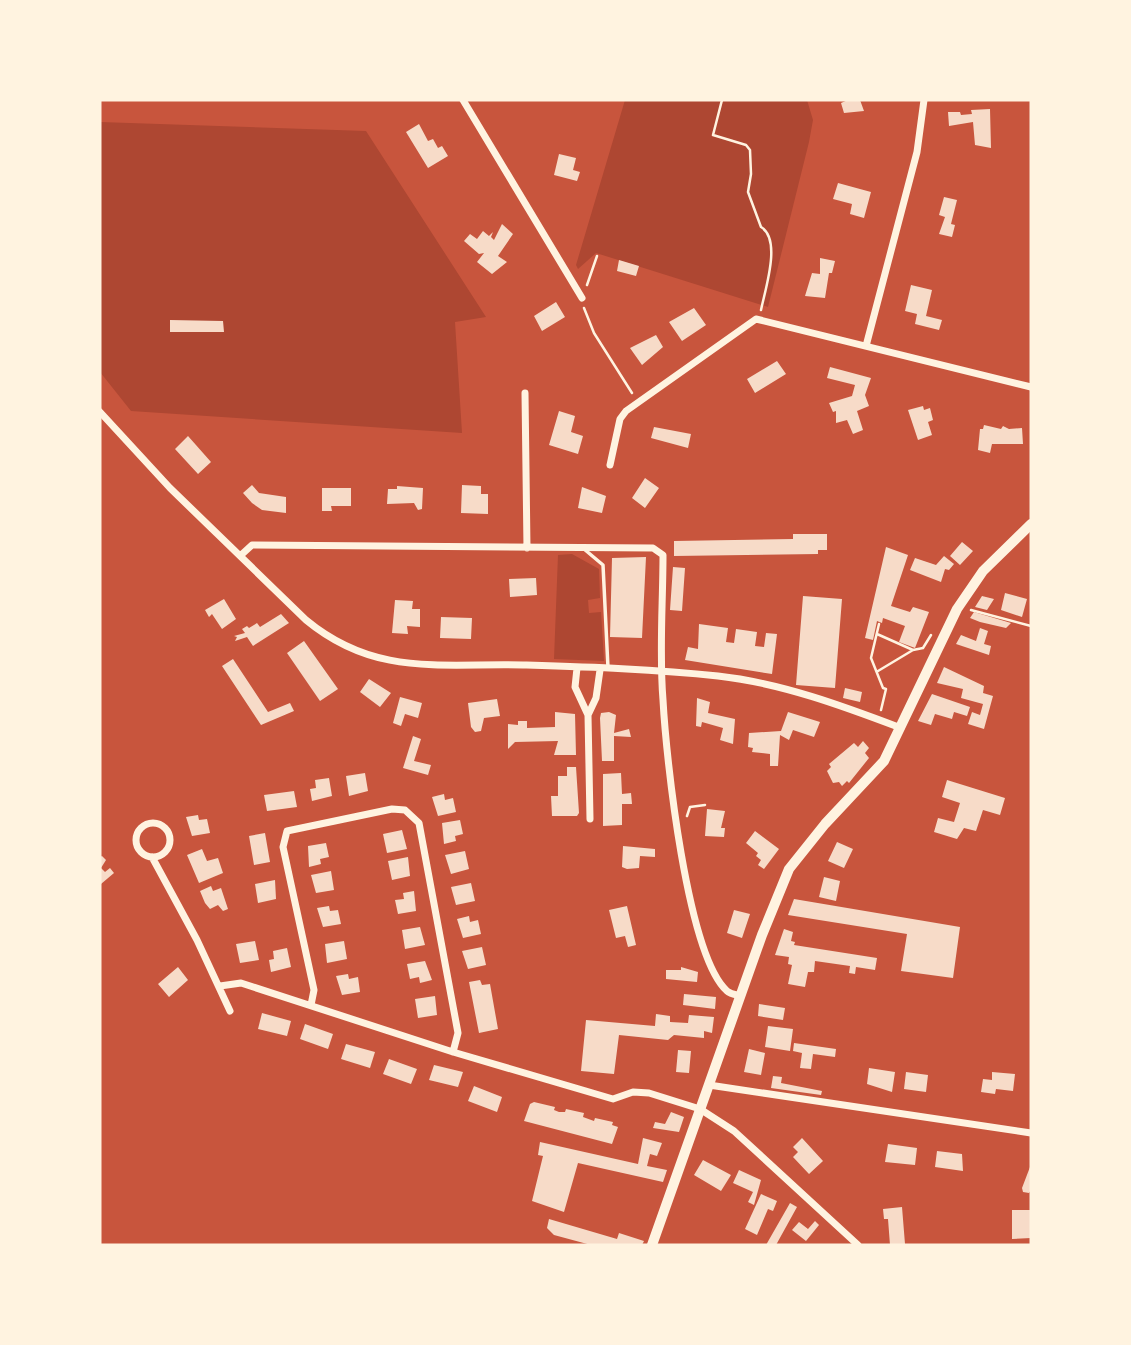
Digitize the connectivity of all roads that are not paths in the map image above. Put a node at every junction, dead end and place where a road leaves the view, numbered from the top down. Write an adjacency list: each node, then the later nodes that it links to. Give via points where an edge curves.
1 (463, 100): 3 (street)
2 (924, 100): 4 (street, via 917,152)
3 (582, 298)
4 (866, 346): 5 (street); 8 (street, via 759,320 620,419)
5 (1031, 387)
6 (525, 393): 10 (street)
7 (100, 412): 12 (street)
8 (610, 465)
9 (1031, 524): 17 (main road, via 983,571 957,609)
10 (527, 548): 11 (street); 12 (street, via 252,545)
11 (583, 548): 14 (lane, via 603,565); 15 (street, via 653,548 663,555)
12 (240, 556): 13 (street, via 326,637 374,658 418,666)
13 (577, 668): 14 (street); 16 (street, via 575,687)
14 (604, 670): 15 (street); 16 (street)
15 (663, 672): 17 (street, via 773,685); 21 (street, via 662,699 681,819 685,883 714,973 728,992)
16 (588, 715): 18 (street)
17 (901, 729): 21 (main road, via 884,761 789,869)
18 (590, 819)
19 (152, 858): 19 (street, via 167,851 170,843 169,832 156,823 141,827 136,835 137,848); 20 (street)
20 (220, 986): 22 (street, via 241,983); 23 (street)
21 (741, 996): 25 (main road)
22 (311, 1005): 24 (street); 24 (street, via 314,990 284,847 287,831 405,810 419,823 458,1033)
23 (230, 1011)
24 (453, 1052): 26 (street, via 613,1099 633,1092 649,1093)
25 (709, 1085): 26 (main road); 27 (street)
26 (700, 1109): 28 (main road); 29 (street, via 734,1131)
27 (1031, 1133)
28 (652, 1245)
29 (858, 1245)

